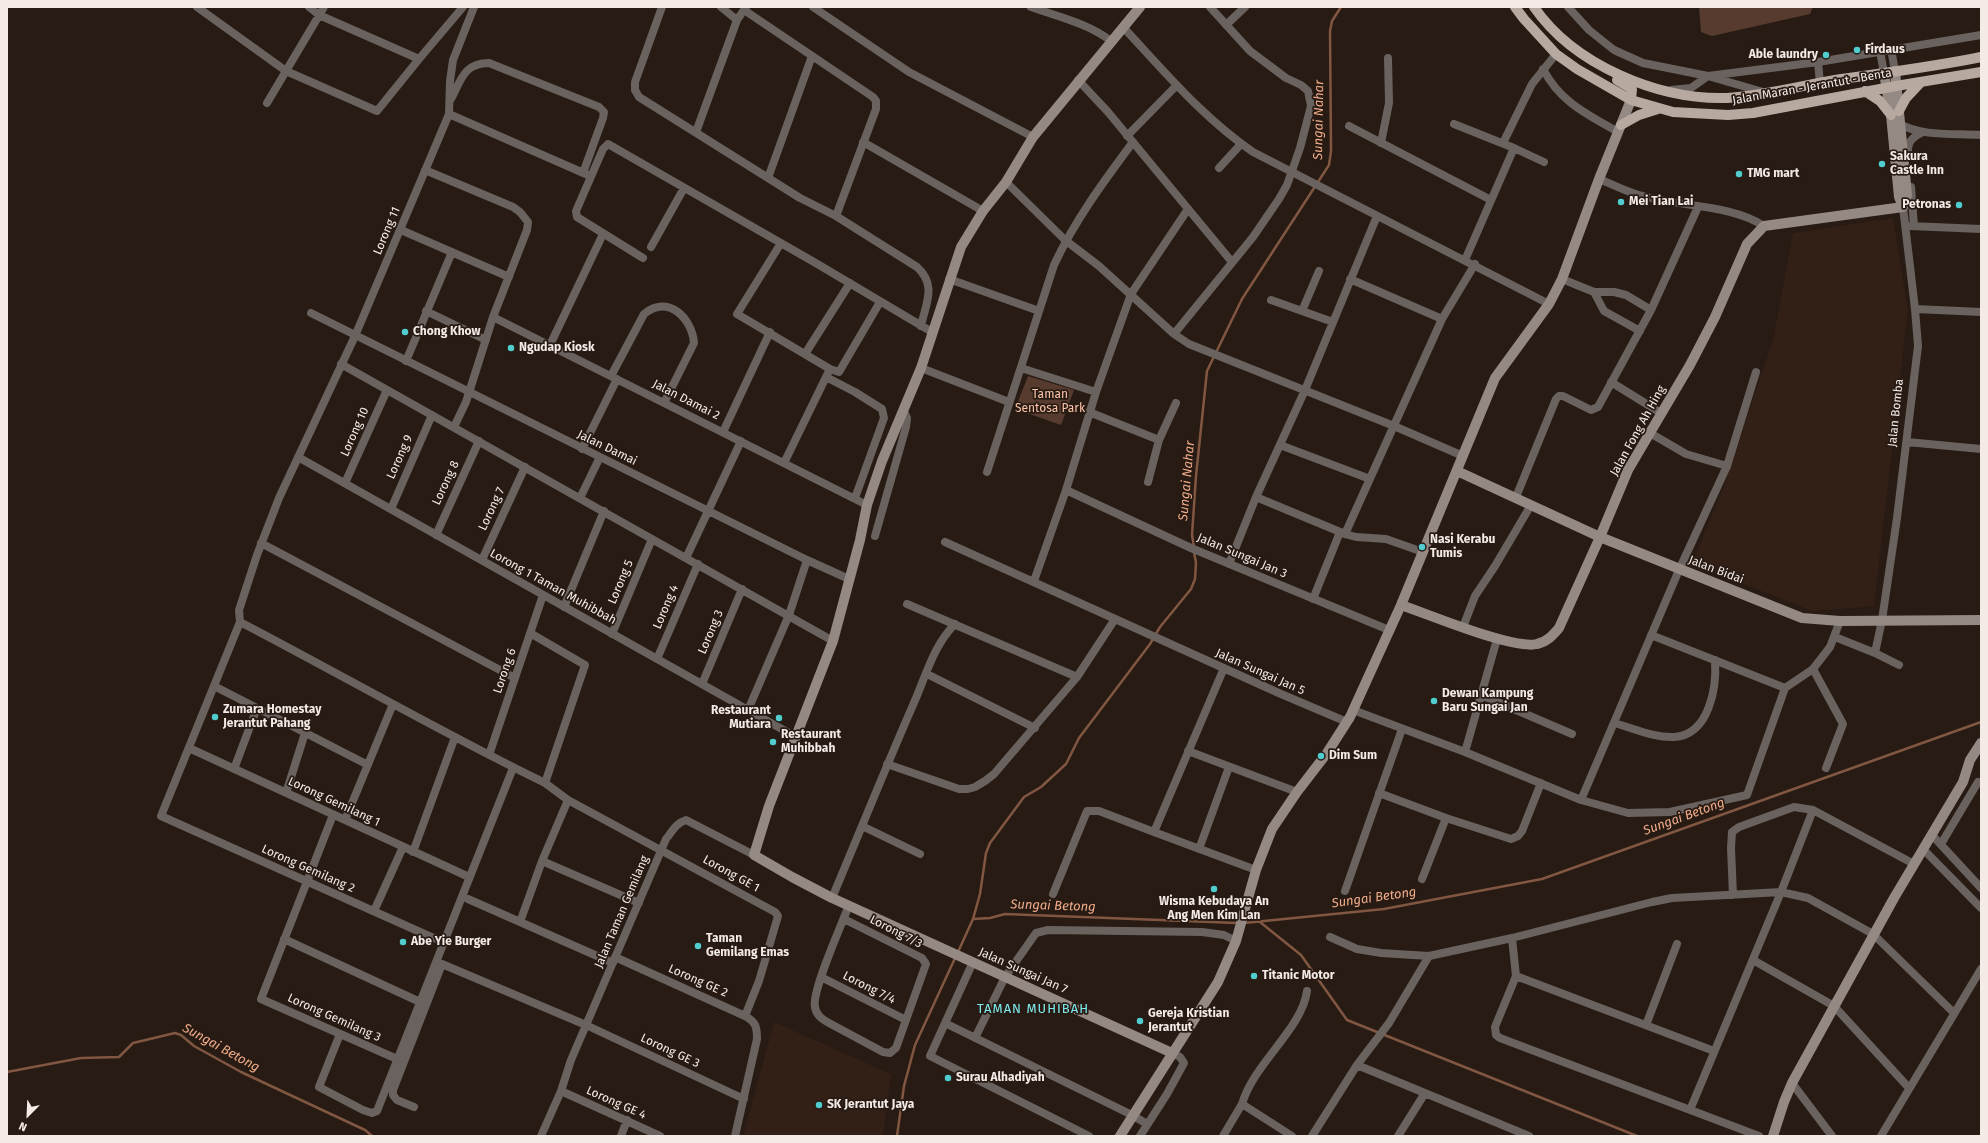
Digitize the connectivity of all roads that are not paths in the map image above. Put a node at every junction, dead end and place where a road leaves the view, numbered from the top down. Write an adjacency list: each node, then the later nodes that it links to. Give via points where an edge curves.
1 (197, 7): 33 (street)
2 (309, 7): 17 (street)
3 (324, 7): 17 (street)
4 (464, 7): 29 (street)
5 (474, 7): 47 (street, Lorong 11, via 453,60)
6 (662, 7): 56 (street, via 635,82 635,90 639,98)
7 (721, 7): 18 (street)
8 (813, 7): 59 (street, via 909,72)
9 (1031, 7): 22 (street, via 1084,25)
10 (1140, 7): 20 (street)
11 (1210, 7): 19 (street)
12 (1246, 7): 19 (street)
13 (1515, 7): 25 (main road, Jalan Maran - Jerantut - Benta)
14 (1534, 7): 30 (main road, Jalan Maran - Jerantut - Benta, via 1560,36)
15 (1568, 7): 37 (street, via 1588,30 1614,50 1644,63)
16 (745, 8): 18 (street); 26 (street)
17 (319, 15): 29 (street); 33 (street)
18 (737, 20): 56 (street)
19 (1226, 25): 69 (street, via 1250,51 1308,91 1311,106)
20 (1123, 27): 22 (street); 41 (street)
21 (1981, 35): 23 (street)
22 (1111, 42): 38 (street)
23 (1891, 49): 24 (street); 34 (street)
24 (1880, 51): 31 (street); 36 (street)
25 (1556, 54): 32 (street); 46 (main road, Jalan Maran - Jerantut - Benta, via 1583,73)
26 (812, 56): 61 (street, via 873,97 876,102 876,109); 72 (street)
27 (1388, 58): 62 (street, via 1389,103)
28 (1981, 58): 34 (main road, Jalan Maran - Jerantut - Benta)
29 (419, 59): 33 (street, via 377,112)
30 (1591, 59): 43 (main road, Jalan Maran - Jerantut - Benta, via 1630,80); 46 (main road, via 1597,70 1629,87 1632,92)
31 (1818, 62): 37 (street); 40 (street)
32 (1543, 69): 55 (street, via 1549,81 1563,97 1584,113); 63 (street, via 1532,84)
33 (286, 71): 48 (street)
34 (1895, 71): 36 (main road, Jalan Maran - Jerantut - Benta); 42 (street, Jalan Bomba)
35 (1981, 72): 39 (main road, Jalan Maran - Jerantut - Benta)
36 (1884, 73): 40 (main road, Jalan Maran - Jerantut - Benta); 42 (street, Jalan Bomba)
37 (1708, 76): 43 (street, via 1690,88); 45 (street)
38 (1078, 80): 59 (street); 60 (street)
39 (1921, 82): 42 (main road, Jalan Maran - Jerantut - Benta); 50 (main road)
40 (1820, 83): 45 (main road, Jalan Maran - Jerantut - Benta)
41 (1177, 85): 60 (street); 64 (street)
42 (1892, 87): 44 (main road, Jalan Maran - Jerantut - Benta); 50 (street, Jalan Bomba)
43 (1662, 90): 45 (main road, Jalan Maran - Jerantut - Benta, via 1699,97 1728,98)
44 (1865, 91): 49 (main road, Jalan Maran - Jerantut - Benta, via 1734,115); 50 (main road)
45 (1764, 93)
46 (1631, 100): 49 (main road, Jalan Maran - Jerantut - Benta); 55 (street)
47 (450, 102): 51 (street, Lorong 11); 70 (street, via 466,71 476,64 489,63 599,107 604,112 603,118)
48 (267, 103)
49 (1658, 109): 55 (main road, via 1639,115)
50 (1895, 113): 53 (street, Jalan Bomba); 78 (street, Jalan Bomba, via 1899,197)
51 (449, 114): 68 (street, Lorong 11); 70 (street)
52 (1454, 124): 63 (street)
53 (1900, 124): 57 (street); 78 (street, Jalan Bomba, via 1907,196)
54 (1349, 126): 62 (street)
55 (1619, 128): 73 (street)
56 (696, 132): 72 (street)
57 (1923, 132): 58 (street); 85 (street, via 1913,137 1907,146)
58 (1981, 135)
59 (1033, 137): 74 (street)
60 (1130, 139): 79 (street); 89 (street)
61 (863, 142): 80 (street); 81 (street)
62 (1381, 143): 76 (street)
63 (1503, 143): 65 (street)
64 (1241, 144): 67 (street); 69 (street)
65 (1514, 148): 66 (street); 76 (street)
66 (1544, 162)
67 (1219, 168)
68 (425, 170): 87 (street, Lorong 11); 98 (street, via 513,206 528,222)
69 (1292, 171): 82 (street, via 1327,192); 95 (street, via 1279,199)
70 (583, 173): 71 (street)
71 (592, 176): 75 (street, via 603,149 608,144); 88 (street, via 576,211 577,217)
72 (768, 178): 81 (street)
73 (1599, 179): 77 (street, via 1639,195); 101 (street)
74 (1006, 182): 80 (street); 89 (street)
75 (684, 188): 90 (street); 91 (street)
76 (1491, 200): 94 (street)
77 (1698, 207): 83 (street, via 1735,213 1752,218); 109 (street)
78 (1903, 208): 83 (street); 84 (street, Jalan Bomba)
79 (1188, 209): 95 (street); 104 (street)
80 (983, 211): 99 (street, via 961,247)
81 (836, 216): 118 (street, via 923,273 930,288)
82 (1377, 216): 94 (street); 100 (street)
83 (1764, 226): 145 (street, Jalan Fong Ah Hing, via 1747,244 1716,317)
84 (1905, 226): 85 (street); 108 (street, Jalan Bomba)
85 (1914, 226): 86 (street)
86 (1981, 229)
87 (401, 230): 92 (street); 123 (street, Lorong 11)
88 (603, 234): 93 (street); 125 (street)
89 (1066, 240): 104 (street); 111 (street, via 1054,265)
90 (781, 243): 102 (street); 120 (street, via 737,314)
91 (650, 247)
92 (452, 252): 98 (street); 110 (street)
93 (643, 258)
94 (1465, 260): 96 (street)
95 (1232, 262): 122 (street)
96 (1475, 264): 107 (street); 116 (street)
97 (1319, 272): 112 (street)
98 (509, 277): 115 (street)
99 (949, 279): 111 (street); 121 (street)
100 (1350, 279): 116 (street); 117 (street)
101 (1562, 279): 103 (street); 107 (street)
102 (850, 283): 106 (street); 126 (street)
103 (1594, 292): 109 (street, via 1626,295); 119 (street, via 1604,311)
104 (1131, 294): 122 (street); 139 (street)
105 (1271, 300): 112 (street)
106 (880, 302): 118 (street); 131 (street, via 842,369 839,372)
107 (1549, 304): 158 (street, via 1495,378)
108 (1915, 309): 113 (street); 154 (street, Jalan Bomba, via 1918,346)
109 (1651, 310): 119 (street)
110 (426, 311): 124 (street); 127 (street)
111 (1039, 311): 130 (street)
112 (1302, 311): 117 (street)
113 (1981, 312)
114 (310, 313): 123 (street, Jalan Damai)
115 (493, 317): 124 (street); 125 (street, Jalan Damai 2)
116 (1442, 319): 147 (street)
117 (1333, 322): 137 (street)
118 (921, 326): 121 (street)
119 (1640, 331): 135 (street)
120 (770, 332): 126 (street); 149 (street)
121 (932, 332): 129 (street)
122 (1174, 334): 137 (street, via 1189,344)
123 (355, 336): 127 (street, Jalan Damai); 128 (street, Lorong 11)
124 (486, 340): 138 (street)
125 (550, 345): 133 (street, Jalan Damai 2)
126 (805, 354): 131 (street)
127 (406, 361): 138 (street, Jalan Damai)
128 (341, 364): 136 (street); 159 (street, Lorong 11)
129 (921, 368): 140 (street); 143 (street)
130 (1021, 368): 139 (street); 140 (street)
131 (830, 369): 134 (street)
132 (1756, 372): 162 (street)
133 (614, 377): 141 (street, Jalan Damai 2); 141 (street, via 644,314 651,308 662,307 682,314 689,323 694,343); 156 (street)
134 (826, 377): 161 (street); 173 (street, via 882,409 884,418)
135 (1611, 382): 145 (street); 171 (street, via 1595,409 1586,409 1563,396 1556,399)
136 (387, 390): 146 (street); 168 (street, Lorong 10)
137 (1306, 390): 147 (street); 155 (street)
138 (469, 391): 148 (street); 156 (street, Jalan Damai)
139 (1096, 392): 144 (street)
140 (1010, 402): 165 (street)
141 (664, 403): 149 (street, Jalan Damai 2)
142 (1176, 403): 151 (street)
143 (904, 411): 174 (street, via 882,461); 181 (street, via 907,418 906,427)
144 (1089, 412): 151 (street); 169 (street)
145 (1661, 413): 150 (street, Jalan Fong Ah Hing)
146 (432, 415): 148 (street); 176 (street, Lorong 9)
147 (1394, 426): 158 (street); 166 (street)
148 (454, 427): 152 (street)
149 (723, 432): 153 (street, Jalan Damai 2)
150 (1650, 433): 162 (street, via 1686,454); 182 (street, Jalan Fong Ah Hing, via 1628,470)
151 (1159, 440): 167 (street)
152 (479, 441): 163 (street); 180 (street, Lorong 8)
153 (741, 441): 161 (street, Jalan Damai 2); 178 (street)
154 (1907, 442): 157 (street); 203 (street, Jalan Bomba)
155 (1280, 446): 166 (street); 170 (street)
156 (582, 448): 160 (street, Jalan Damai)
157 (1981, 449)
158 (1463, 456): 164 (street)
159 (298, 457): 168 (street, Lorong 1 Taman Muhibbah); 185 (street, Lorong 11)
160 (600, 457): 172 (street); 178 (street, Jalan Damai)
161 (784, 463): 173 (street, Jalan Damai 2)
162 (1727, 466): 192 (street)
163 (524, 467): 172 (street); 188 (street, Lorong 7)
164 (1457, 471): 171 (street, Jalan Bidai); 186 (street)
165 (987, 472)
166 (1370, 479): 179 (street)
167 (1148, 482)
168 (345, 483): 176 (street, Lorong 1 Taman Muhibbah)
169 (1066, 490): 191 (street, Jalan Sungai Jan 3); 194 (street)
170 (1256, 497): 179 (street); 191 (street)
171 (1516, 497): 175 (street, Jalan Bidai)
172 (580, 498): 177 (street)
173 (855, 498): 174 (street, Jalan Damai 2)
174 (867, 505): 193 (street)
175 (1531, 505): 182 (street, Jalan Bidai); 208 (street, via 1475,596)
176 (391, 509): 180 (street, Lorong 1 Taman Muhibbah)
177 (604, 511): 183 (street); 200 (street)
178 (708, 511): 187 (street); 189 (street, Jalan Damai)
179 (1343, 533): 186 (street, via 1356,537 1386,539); 197 (street)
180 (436, 535): 188 (street, Lorong 1 Taman Muhibbah)
181 (875, 536)
182 (1600, 537): 192 (street, Jalan Bidai); 214 (street, Jalan Fong Ah Hing, via 1559,628 1552,636 1536,645)
183 (652, 539): 187 (street); 211 (street, Lorong 5)
184 (945, 542): 194 (street, Jalan Sungai Jan 5)
185 (261, 543): 206 (street, Lorong 11, via 239,610); 224 (street)
186 (1423, 552): 199 (street)
187 (686, 558): 190 (street)
188 (482, 560): 196 (street, Lorong 1 Taman Muhibbah)
189 (807, 560): 193 (street, Jalan Damai); 201 (street)
190 (698, 564): 195 (street); 217 (street, Lorong 4)
191 (1229, 564): 197 (street, Jalan Sungai Jan 3)
192 (1679, 570): 205 (street, Jalan Bidai, via 1802,618); 212 (street)
193 (849, 580): 215 (street)
194 (1034, 581): 202 (street, Jalan Sungai Jan 5)
195 (742, 589): 201 (street); 225 (street, Lorong 3)
196 (542, 595): 200 (street, Lorong 1 Taman Muhibbah); 210 (street, Lorong 6)
197 (1313, 599): 209 (street, Jalan Sungai Jan 3)
198 (907, 604): 207 (street)
199 (1401, 605): 208 (street, Jalan Fong Ah Hing); 209 (street)
200 (564, 607): 211 (street, Lorong 1 Taman Muhibbah)
201 (789, 615): 215 (street); 231 (street)
202 (1115, 619): 220 (street, Jalan Sungai Jan 5); 223 (street)
203 (1882, 620): 204 (street, Jalan Bidai); 205 (street, Jalan Bidai); 216 (street, Jalan Bomba)
204 (1981, 620)
205 (1840, 621): 213 (street)
206 (240, 622): 226 (street, Lorong 11); 229 (street)
207 (955, 624): 222 (street, via 937,647); 223 (street)
208 (1463, 627): 214 (street, Jalan Fong Ah Hing)
209 (1389, 630): 232 (street)
210 (530, 632): 224 (street, Lorong 6); 254 (street, via 585,665)
211 (612, 634): 217 (street, Lorong 1 Taman Muhibbah)
212 (1651, 635): 218 (street); 234 (street)
213 (1835, 637): 216 (street); 221 (street)
214 (1497, 639): 228 (street)
215 (833, 640): 240 (street)
216 (1875, 653): 219 (street)
217 (657, 659): 225 (street, Lorong 1 Taman Muhibbah)
218 (1715, 660): 227 (street); 234 (street, via 1716,672 1706,714 1688,733 1673,737 1659,736)
219 (1899, 665)
220 (1224, 668): 233 (street, Jalan Sungai Jan 5); 243 (street)
221 (1814, 669): 227 (street); 250 (street, via 1843,724)
222 (927, 674): 235 (street); 246 (street)
223 (1077, 677): 235 (street)
224 (515, 678): 245 (street, Lorong 6)
225 (702, 684): 231 (street, Lorong 1 Taman Muhibbah)
226 (214, 686): 230 (street); 242 (street, Lorong 11)
227 (1785, 688): 260 (street, via 1746,795 1670,812 1638,814)
228 (1480, 695): 238 (street); 244 (street)
229 (392, 704): 239 (street); 247 (street)
230 (257, 708): 237 (street); 251 (street)
231 (748, 710): 240 (street, Lorong 1 Taman Muhibbah)
232 (1353, 710): 233 (street); 236 (street)
233 (1347, 722): 256 (street)
234 (1614, 723): 260 (street)
235 (1035, 728): 246 (street, via 994,774 985,782 968,789 948,787)
236 (1402, 729): 244 (street); 258 (street)
237 (304, 733): 247 (street); 257 (street)
238 (1572, 734)
239 (455, 737): 245 (street); 274 (street)
240 (796, 737): 276 (street, via 769,806)
241 (1981, 743): 252 (street, via 1970,760)
242 (189, 748): 251 (street, Lorong Gemilang 1); 263 (street, Lorong 11)
243 (1188, 751): 248 (street); 267 (street)
244 (1465, 752): 255 (street)
245 (489, 755): 249 (street)
246 (887, 764): 266 (street)
247 (368, 765): 265 (street)
248 (1230, 767): 256 (street); 271 (street)
249 (513, 768): 254 (street); 280 (street)
250 (1826, 768)
251 (234, 769): 257 (street, Lorong Gemilang 1)
252 (1963, 782): 253 (street); 268 (street)
253 (1980, 782): 269 (street)
254 (545, 783): 259 (street)
255 (1541, 783): 260 (street); 264 (street, via 1522,831 1510,839)
256 (1297, 792): 279 (street, via 1272,830)
257 (286, 793): 262 (street, Lorong Gemilang 1)
258 (1380, 793): 264 (street); 284 (street)
259 (568, 800): 272 (street); 277 (street)
260 (1581, 800)
261 (1813, 810): 278 (street); 285 (street); 287 (street, via 1794,807 1735,829 1731,836)
262 (333, 815): 265 (street, Lorong Gemilang 1); 282 (street)
263 (162, 816): 282 (street, Lorong Gemilang 2)
264 (1446, 818): 281 (street)
265 (345, 820): 270 (street, Lorong Gemilang 1)
266 (862, 826): 275 (street); 289 (street)
267 (1154, 832): 271 (street); 286 (street, via 1099,811 1087,811)
268 (1932, 835): 269 (street); 273 (street)
269 (1941, 844): 283 (street)
270 (403, 847): 274 (street, Lorong Gemilang 1); 293 (street)
271 (1199, 849): 279 (street)
272 (662, 850): 276 (street, Jalan Taman Gemilang, via 674,829 686,820); 290 (street, Jalan Taman Gemilang); 315 (street, Lorong GE 1, via 778,916 759,981)
273 (1924, 850): 278 (street); 292 (street)
274 (413, 852): 280 (street, Lorong Gemilang 1)
275 (920, 854)
276 (754, 855): 289 (street, Jalan Sungai Jan 7)
277 (542, 861): 290 (street); 295 (street)
278 (1914, 864): 296 (street)
279 (1256, 870): 299 (street)
280 (469, 878): 298 (street)
281 (1422, 878)
282 (306, 881): 293 (street, Lorong Gemilang 2); 301 (street)
283 (1981, 887)
284 (1345, 891)
285 (1781, 892): 287 (street); 296 (street, via 1808,898); 305 (street)
286 (1053, 894)
287 (1733, 895): 300 (street, via 1672,898)
288 (468, 898): 295 (street, Lorong GE 2)
289 (832, 898): 291 (street, Jalan Sungai Jan 7)
290 (639, 903): 304 (street, Jalan Taman Gemilang)
291 (849, 905): 294 (street); 306 (street, Jalan Sungai Jan 7)
292 (1981, 908)
293 (374, 912): 298 (street, Lorong Gemilang 2, via 439,940)
294 (844, 919): 309 (street); 316 (street, Lorong 7/3, via 925,962 926,968)
295 (520, 922): 304 (street, Lorong GE 2)
296 (1874, 934): 313 (street); 314 (street)
297 (1330, 937): 303 (street, via 1357,949)
298 (445, 938): 312 (street)
299 (1237, 938): 310 (street, via 1202,932 1041,931 1032,936); 323 (street, via 1218,982)
300 (1512, 938): 303 (street); 308 (street)
301 (284, 939): 312 (street); 320 (street, Lorong Gemilang 3, via 260,1000)
302 (1677, 944): 319 (street)
303 (1429, 956): 325 (street, via 1389,1023)
304 (614, 960): 315 (street, Lorong GE 2); 318 (street, Jalan Taman Gemilang)
305 (1753, 960): 313 (street); 322 (street)
306 (971, 961): 310 (street, Jalan Sungai Jan 7); 317 (street)
307 (1981, 969): 314 (street)
308 (1516, 976): 319 (street); 333 (street, via 1495,1027 1496,1035)
309 (822, 977): 316 (street, Lorong 7/4); 316 (street, via 814,1001 817,1013 829,1023 883,1052 890,1053 896,1048)
310 (1005, 977): 321 (street); 323 (street, Jalan Sungai Jan 7)
311 (1307, 991): 331 (street, via 1301,1012 1249,1084)
312 (420, 1002): 324 (street)
313 (1834, 1006): 326 (street); 327 (street)
314 (1954, 1013): 327 (street)
315 (745, 1016): 330 (street, Lorong GE 2, via 755,1023 757,1039)
316 (906, 1020)
317 (945, 1023): 321 (street); 342 (street, via 930,1056)
318 (586, 1025): 328 (street, Jalan Taman Gemilang); 330 (street, Lorong GE 3); 332 (street, Lorong GE 3, via 442,964 393,1090 397,1100)
319 (1646, 1025): 322 (street)
320 (340, 1034): 324 (street, Lorong Gemilang 3); 324 (street, via 319,1087 363,1110 372,1113 377,1111)
321 (975, 1038): 334 (street)
322 (1714, 1051): 333 (street)
323 (1172, 1053): 334 (street); 336 (street, via 1180,1057 1184,1063)
324 (397, 1059)
325 (1357, 1065): 329 (street); 347 (street)
326 (1792, 1083): 351 (street); 352 (street)
327 (1909, 1088): 353 (street)
328 (561, 1091): 335 (street, Lorong GE 4); 338 (street, Jalan Taman Gemilang)
329 (1425, 1093): 337 (street); 348 (street)
330 (744, 1099): 341 (street)
331 (1242, 1104): 345 (street); 346 (street)
332 (414, 1107)
333 (1690, 1110): 350 (street)
334 (1132, 1115): 336 (street); 343 (street)
335 (627, 1120): 339 (street); 340 (street, Lorong GE 4)
336 (1147, 1124): 344 (street)
337 (1516, 1133): 349 (street)
338 (541, 1136)
339 (620, 1136)
340 (660, 1136)
341 (735, 1136)
342 (1090, 1136)
343 (1120, 1136)
344 (1140, 1136)
345 (1223, 1136)
346 (1292, 1136)
347 (1312, 1136)
348 (1398, 1136)
349 (1529, 1136)
350 (1759, 1136)
351 (1773, 1136)
352 (1832, 1136)
353 (1881, 1136)

